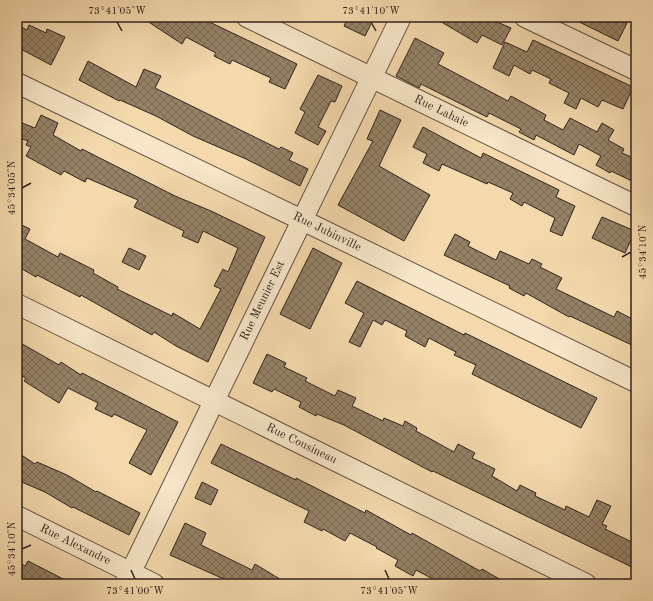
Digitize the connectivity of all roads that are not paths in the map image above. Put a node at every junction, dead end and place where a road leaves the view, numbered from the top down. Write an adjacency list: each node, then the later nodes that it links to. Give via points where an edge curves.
1 (247, 17): 5 (street, Rue Lahaie)
2 (401, 17): 5 (street, Rue Meunier Est)
3 (525, 17): 4 (street)
4 (636, 70)
5 (371, 78): 7 (street, Rue Lahaie); 8 (street, Rue Meunier Est)
6 (17, 83): 8 (street, Rue Jubinville)
7 (636, 206)
8 (302, 220): 10 (street, Rue Jubinville); 11 (street, Rue Meunier Est)
9 (17, 304): 11 (street, Rue Cousineau)
10 (636, 382)
11 (214, 401): 13 (street, Rue Meunier Est); 15 (street, Rue Cousineau)
12 (17, 516): 13 (street, Rue Alexandre)
13 (128, 578): 14 (street, Rue Alexandre)
14 (154, 584)
15 (586, 584)

